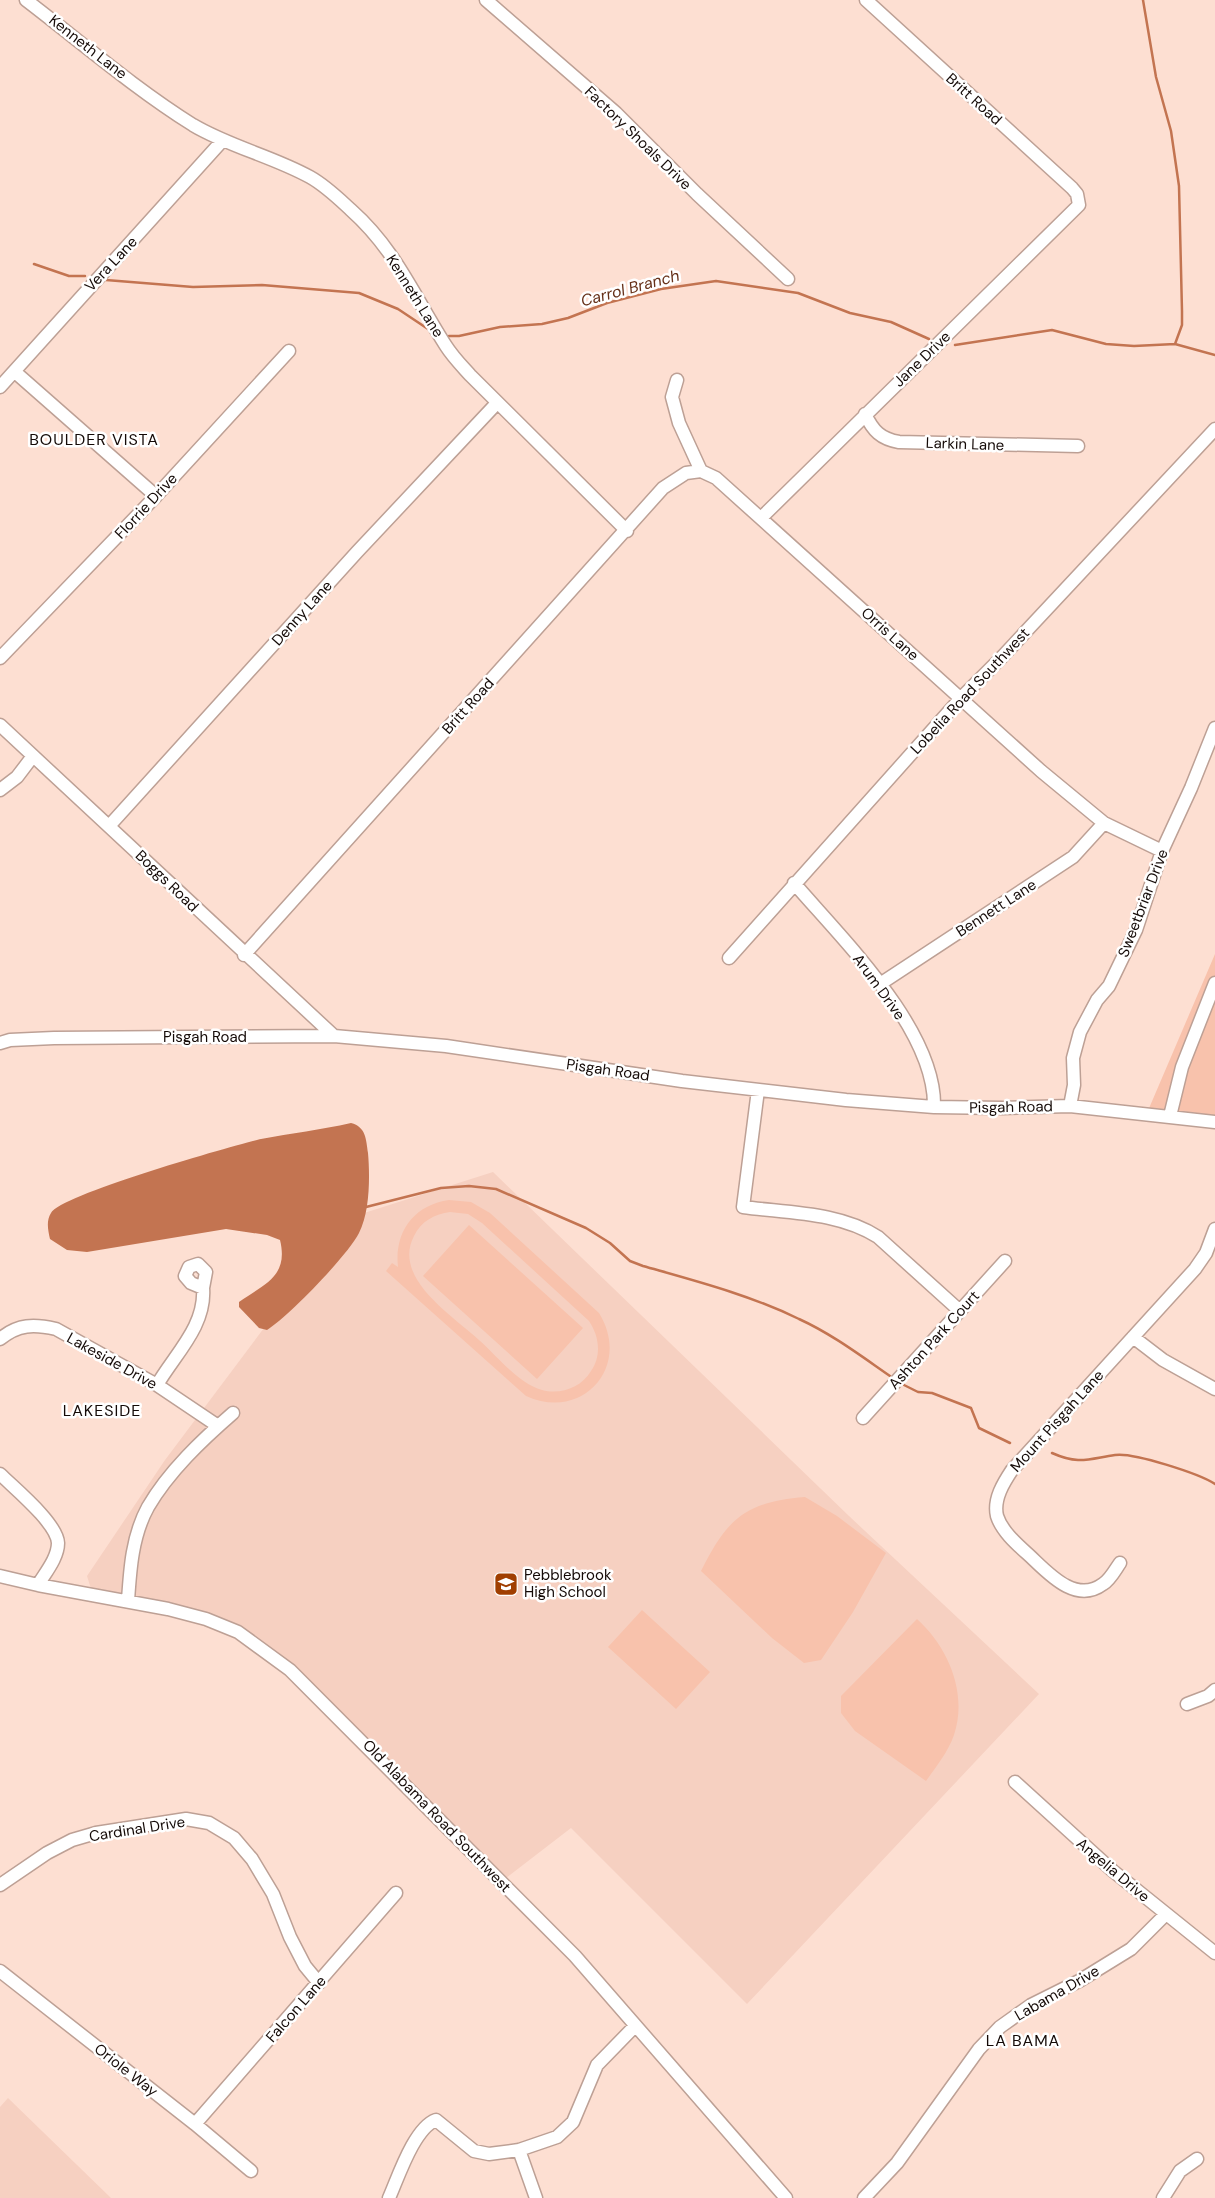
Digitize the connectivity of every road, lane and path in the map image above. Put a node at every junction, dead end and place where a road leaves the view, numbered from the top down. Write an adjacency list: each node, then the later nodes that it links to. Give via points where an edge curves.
1 (26, 0): 4 (street, Kenneth Lane, via 80,44)
2 (486, 0): 6 (street, Factory Shoals Drive, via 616,113)
3 (866, 0): 5 (street, Britt Road, via 1072,188)
4 (222, 142): 8 (street, Vera Lane); 11 (street, Kenneth Lane, via 264,156 309,177 354,212 399,265 447,347)
5 (1080, 200): 12 (street, Jane Drive, via 1075,211)
6 (788, 278)
7 (289, 351): 16 (street, Florrie Drive)
8 (14, 372): 10 (street, Vera Lane); 16 (street)
9 (677, 380): 15 (street, via 672,397 674,406)
10 (0, 387)
11 (497, 403): 18 (street, Kenneth Lane); 26 (street, Denny Lane)
12 (865, 414): 14 (street, Larkin Lane, via 876,433 899,442); 17 (street, Jane Drive)
13 (1215, 429): 20 (street, Lobelia Road Southwest)
14 (1078, 446)
15 (700, 471): 17 (street, Orris Lane, via 716,478); 18 (street, Britt Road, via 686,473 663,488)
16 (156, 496): 19 (street, Florrie Drive)
17 (761, 518): 20 (street, Orris Lane)
18 (627, 531): 29 (street, Britt Road)
19 (0, 658)
20 (961, 698): 25 (street, Orris Lane); 28 (street, Lobelia Road Southwest)
21 (0, 725): 23 (street, Boggs Road)
22 (1215, 728): 27 (street, Sweetbriar Drive)
23 (33, 756): 24 (street, via 17,777); 26 (street, Boggs Road)
24 (0, 790)
25 (1104, 823): 27 (street, Orris Lane); 32 (street, Bennett Lane, via 1074,857)
26 (110, 825): 29 (street, Boggs Road)
27 (1162, 851): 36 (street, Sweetbriar Drive, via 1136,930 1109,986 1097,1000 1080,1032)
28 (794, 883): 30 (street, Lobelia Road Southwest); 32 (street, Arum Drive)
29 (244, 955): 33 (street, Boggs Road)
30 (729, 958)
31 (1215, 983): 38 (street, via 1182,1067)
32 (880, 984): 37 (street, Arum Drive, via 920,1046 930,1070)
33 (334, 1036): 34 (street, Pisgah Road, via 54,1038); 35 (street, Pisgah Road, via 446,1046)
34 (0, 1042)
35 (758, 1090): 37 (street, Pisgah Road); 43 (street, via 743,1207 838,1219 868,1231)
36 (1070, 1106): 37 (street, Pisgah Road); 38 (street, Pisgah Road)
37 (934, 1107)
38 (1170, 1116): 39 (street, Pisgah Road)
39 (1215, 1122)
40 (1215, 1229): 44 (street, Mount Pisgah Lane, via 1206,1253 1195,1269)
41 (1005, 1261): 43 (street, Ashton Park Court)
42 (203, 1288): 46 (street, via 204,1300 189,1338)
43 (960, 1311): 49 (street, Ashton Park Court)
44 (1133, 1337): 47 (street, via 1163,1360); 52 (street, Mount Pisgah Lane, via 1012,1470 1002,1485 997,1502 997,1516 1013,1540 1069,1588 1086,1590 1103,1585)
45 (0, 1339): 46 (street, Lakeside Drive, via 23,1326 43,1326)
46 (157, 1385): 50 (street, Lakeside Drive)
47 (1215, 1389)
48 (233, 1413): 50 (street)
49 (863, 1418)
50 (218, 1426): 55 (street, via 169,1478 148,1508 134,1547)
51 (0, 1474): 54 (street, via 56,1535 57,1551)
52 (1120, 1563)
53 (0, 1576): 54 (street, Old Alabama Road Southwest)
54 (38, 1585): 55 (street, Old Alabama Road Southwest)
55 (128, 1601): 65 (street, Old Alabama Road Southwest, via 206,1619 238,1632 290,1670 575,1956)
56 (1215, 1690): 57 (street)
57 (1188, 1704)
58 (1015, 1782): 61 (street, Angelia Drive, via 1113,1871)
59 (0, 1885): 64 (street, Cardinal Drive, via 47,1853 96,1832 186,1819 209,1823 234,1838 252,1858 273,1894 294,1944)
60 (396, 1893): 64 (street, Falcon Lane)
61 (1166, 1914): 62 (street, Angelia Drive); 73 (street, Labama Drive, via 1131,1949 1079,1981 1031,2005 1000,2027 979,2049 897,2163)
62 (1215, 1953)
63 (0, 1971): 66 (street, Oriole Way)
64 (319, 1983): 66 (street, Falcon Lane)
65 (635, 2026): 67 (street, via 597,2065 573,2122 566,2130 542,2144); 72 (street, Old Alabama Road Southwest)
66 (195, 2124): 69 (street, Oriole Way)
67 (519, 2150): 70 (street, via 489,2154 474,2151 436,2120 429,2123 411,2148); 71 (street)
68 (1196, 2159): 74 (street, via 1180,2171)
69 (251, 2172)
70 (389, 2198)
71 (536, 2198)
72 (786, 2198)
73 (864, 2198)
74 (1163, 2198)

